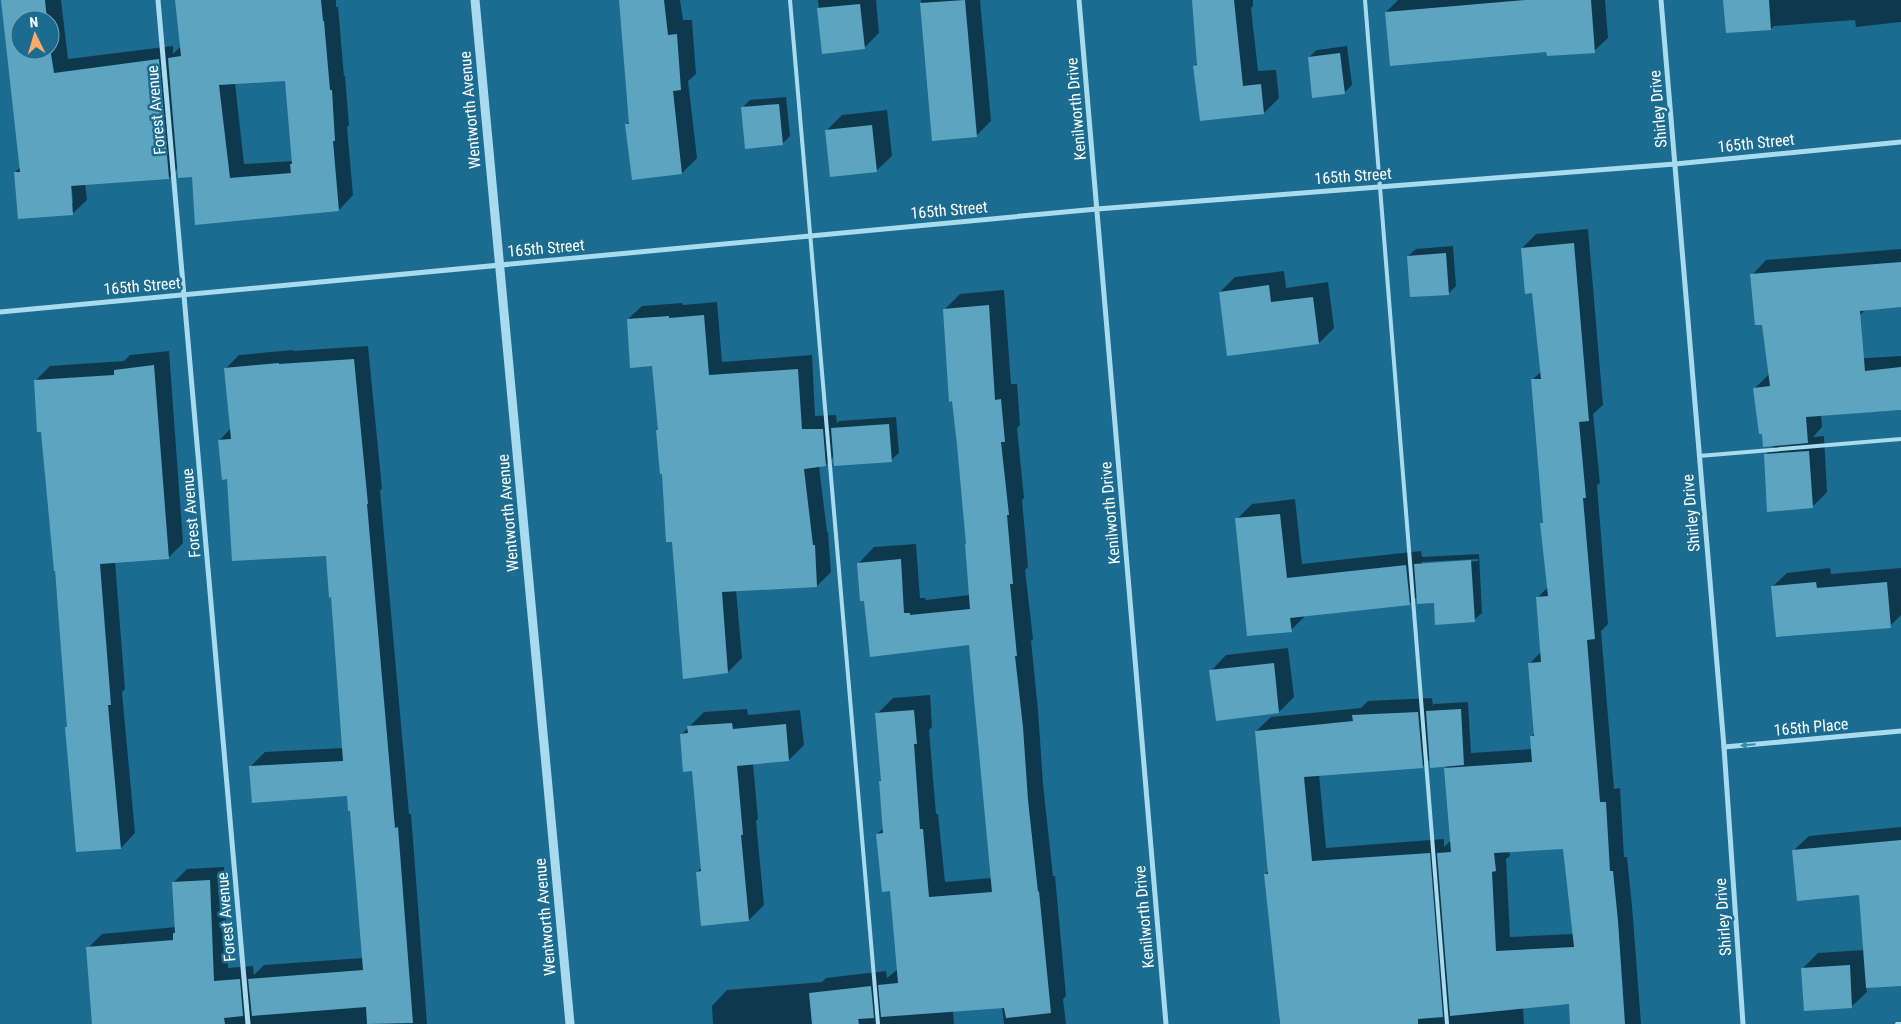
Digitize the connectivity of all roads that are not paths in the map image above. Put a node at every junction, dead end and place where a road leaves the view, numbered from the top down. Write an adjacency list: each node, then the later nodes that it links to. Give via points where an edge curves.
1 (158, 0): 13 (street, Forest Avenue)
2 (475, 0): 12 (street, Wentworth Avenue)
3 (790, 0): 11 (lane)
4 (1079, 0): 10 (street, Kenilworth Drive)
5 (1365, 0): 9 (lane)
6 (1661, 0): 8 (street, Shirley Drive)
7 (1901, 142): 8 (street, 165th Street)
8 (1675, 164): 9 (street, 165th Street); 16 (street, Shirley Drive)
9 (1380, 186): 10 (street, 165th Street); 23 (lane)
10 (1096, 208): 11 (street, 165th Street); 22 (street, Kenilworth Drive)
11 (812, 235): 12 (street, 165th Street); 21 (lane)
12 (500, 265): 13 (street, 165th Street); 20 (street, Wentworth Avenue)
13 (185, 294): 14 (street, 165th Street); 19 (street, Forest Avenue)
14 (0, 312)
15 (1901, 439): 16 (lane)
16 (1699, 456): 18 (street, Shirley Drive)
17 (1901, 731): 18 (street, 165th Place, one-way to 18)
18 (1724, 747): 24 (street, Shirley Drive)
19 (248, 1024)
20 (570, 1024)
21 (878, 1024)
22 (1166, 1024)
23 (1447, 1024)
24 (1743, 1024)

